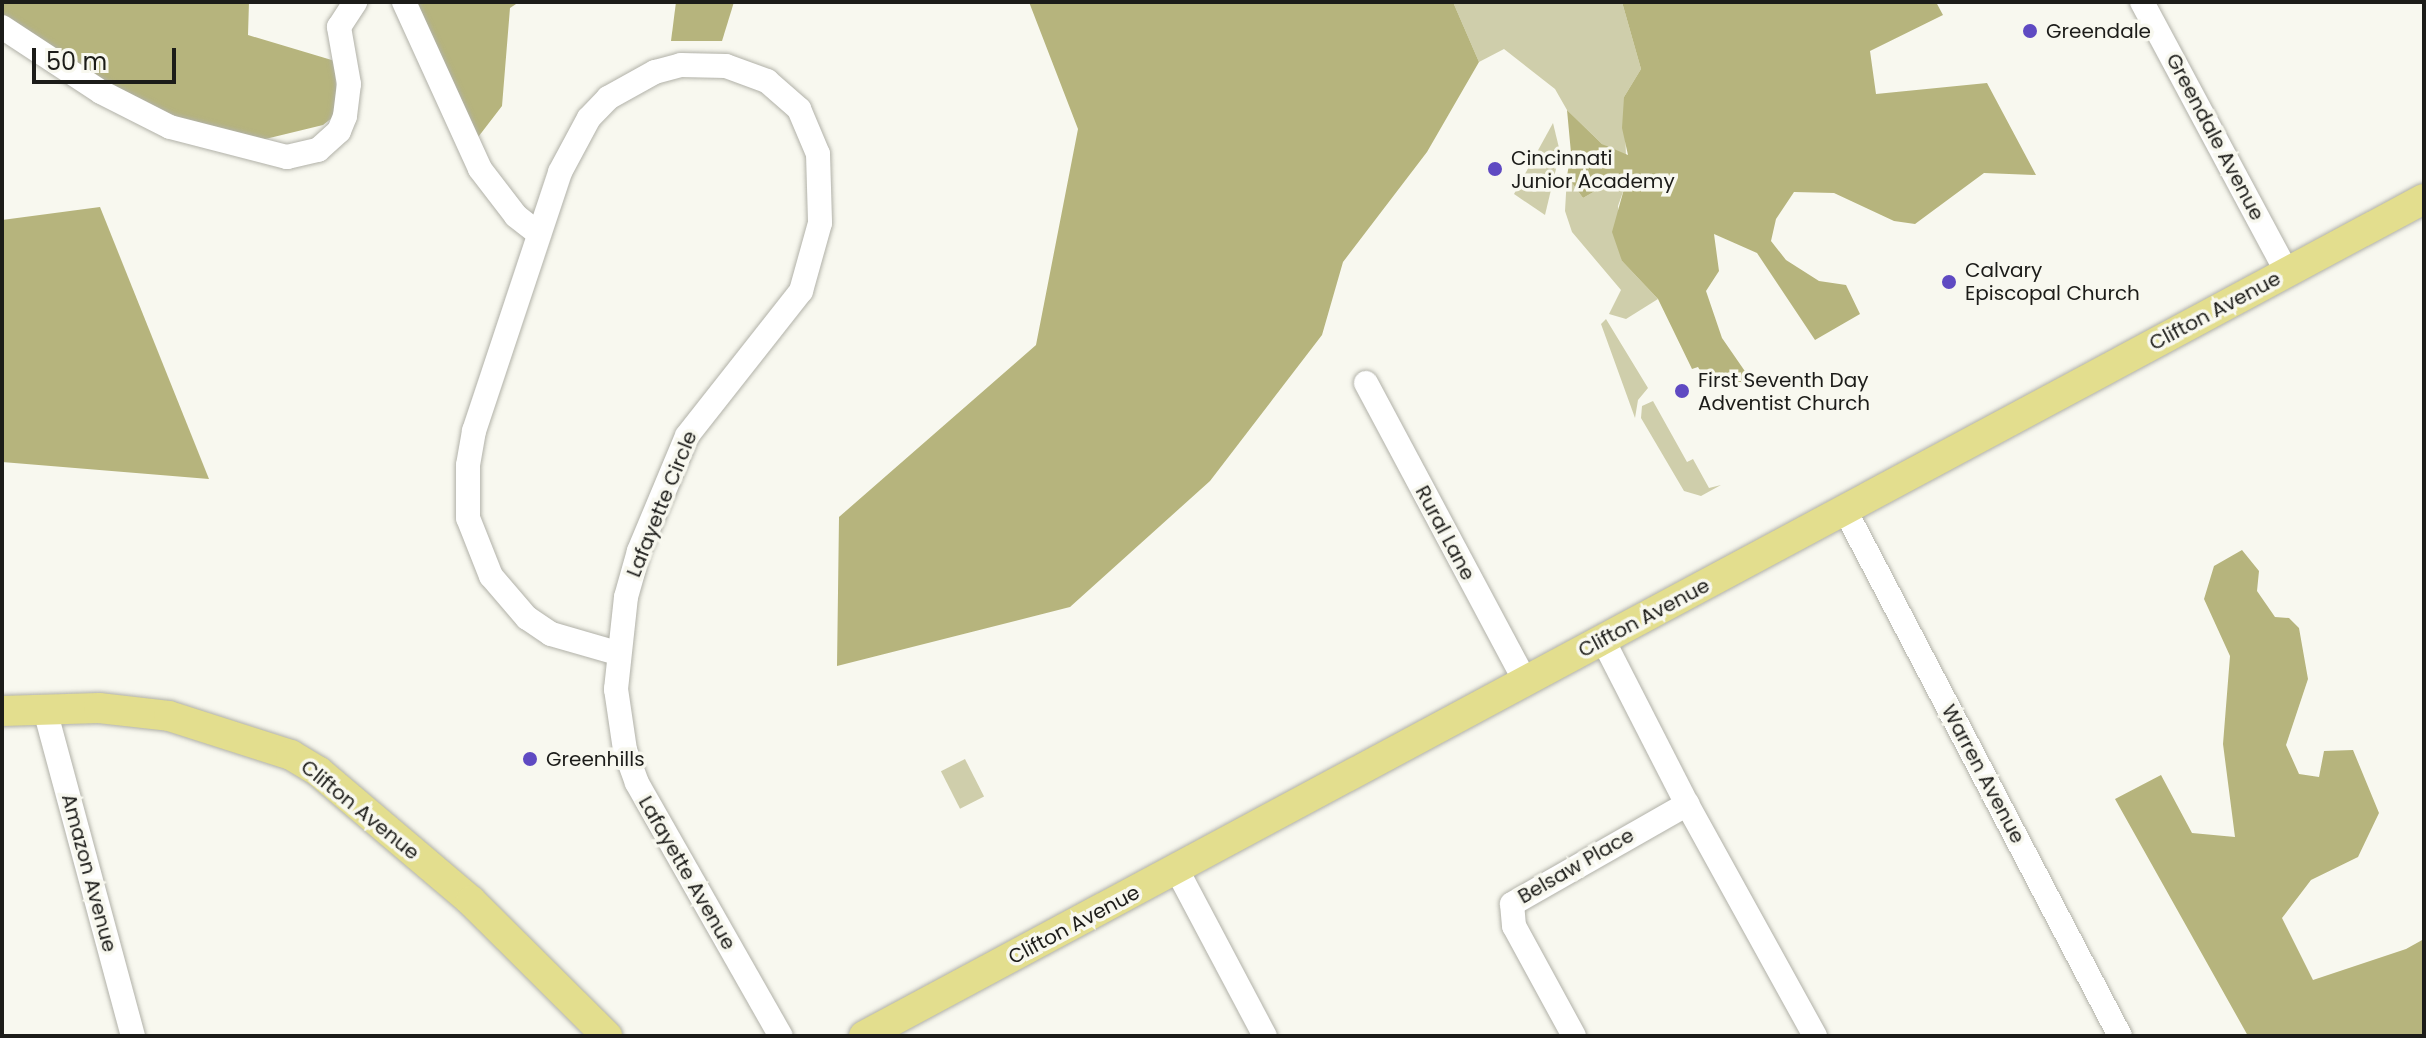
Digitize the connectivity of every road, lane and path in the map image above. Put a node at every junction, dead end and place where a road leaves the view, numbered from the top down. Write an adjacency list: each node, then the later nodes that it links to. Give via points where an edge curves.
1 (355, 2): 4 (street, via 339,27 349,84 342,124 318,150 287,157 170,127 101,92)
2 (404, 2): 6 (street, via 480,169 516,216)
3 (2142, 2): 7 (street, Greendale Avenue)
4 (2, 27)
5 (2424, 199): 7 (main road, Clifton Avenue)
6 (539, 234): 11 (street, Lafayette Circle, via 474,431 468,518 491,576 527,618 576,646); 11 (street, Lafayette Circle, via 560,172 589,118 619,90 655,72 708,64 767,81 799,109 818,154 820,223 808,275 776,327 687,436 639,551)
7 (2287, 272): 9 (main road, Clifton Avenue)
8 (1366, 383): 12 (street, Rural Lane)
9 (1846, 512): 10 (main road, Clifton Avenue); 24 (street, Warren Avenue)
10 (1603, 640): 12 (main road, Clifton Avenue); 15 (street)
11 (617, 653): 19 (street, Lafayette Avenue, via 618,715 637,783)
12 (1526, 683): 16 (main road, Clifton Avenue)
13 (45, 710): 14 (main road, Clifton Avenue); 17 (street, Amazon Avenue); 18 (main road, Clifton Avenue, via 99,708 169,716 291,755 319,772 471,901)
14 (2, 711)
15 (1687, 804): 22 (street, Belsaw Place, via 1512,904 1514,926); 23 (street)
16 (1177, 870): 20 (main road, Clifton Avenue); 21 (street)
17 (133, 1036)
18 (607, 1036)
19 (781, 1036)
20 (864, 1036)
21 (1265, 1036)
22 (1574, 1036)
23 (1815, 1036)
24 (2120, 1036)

